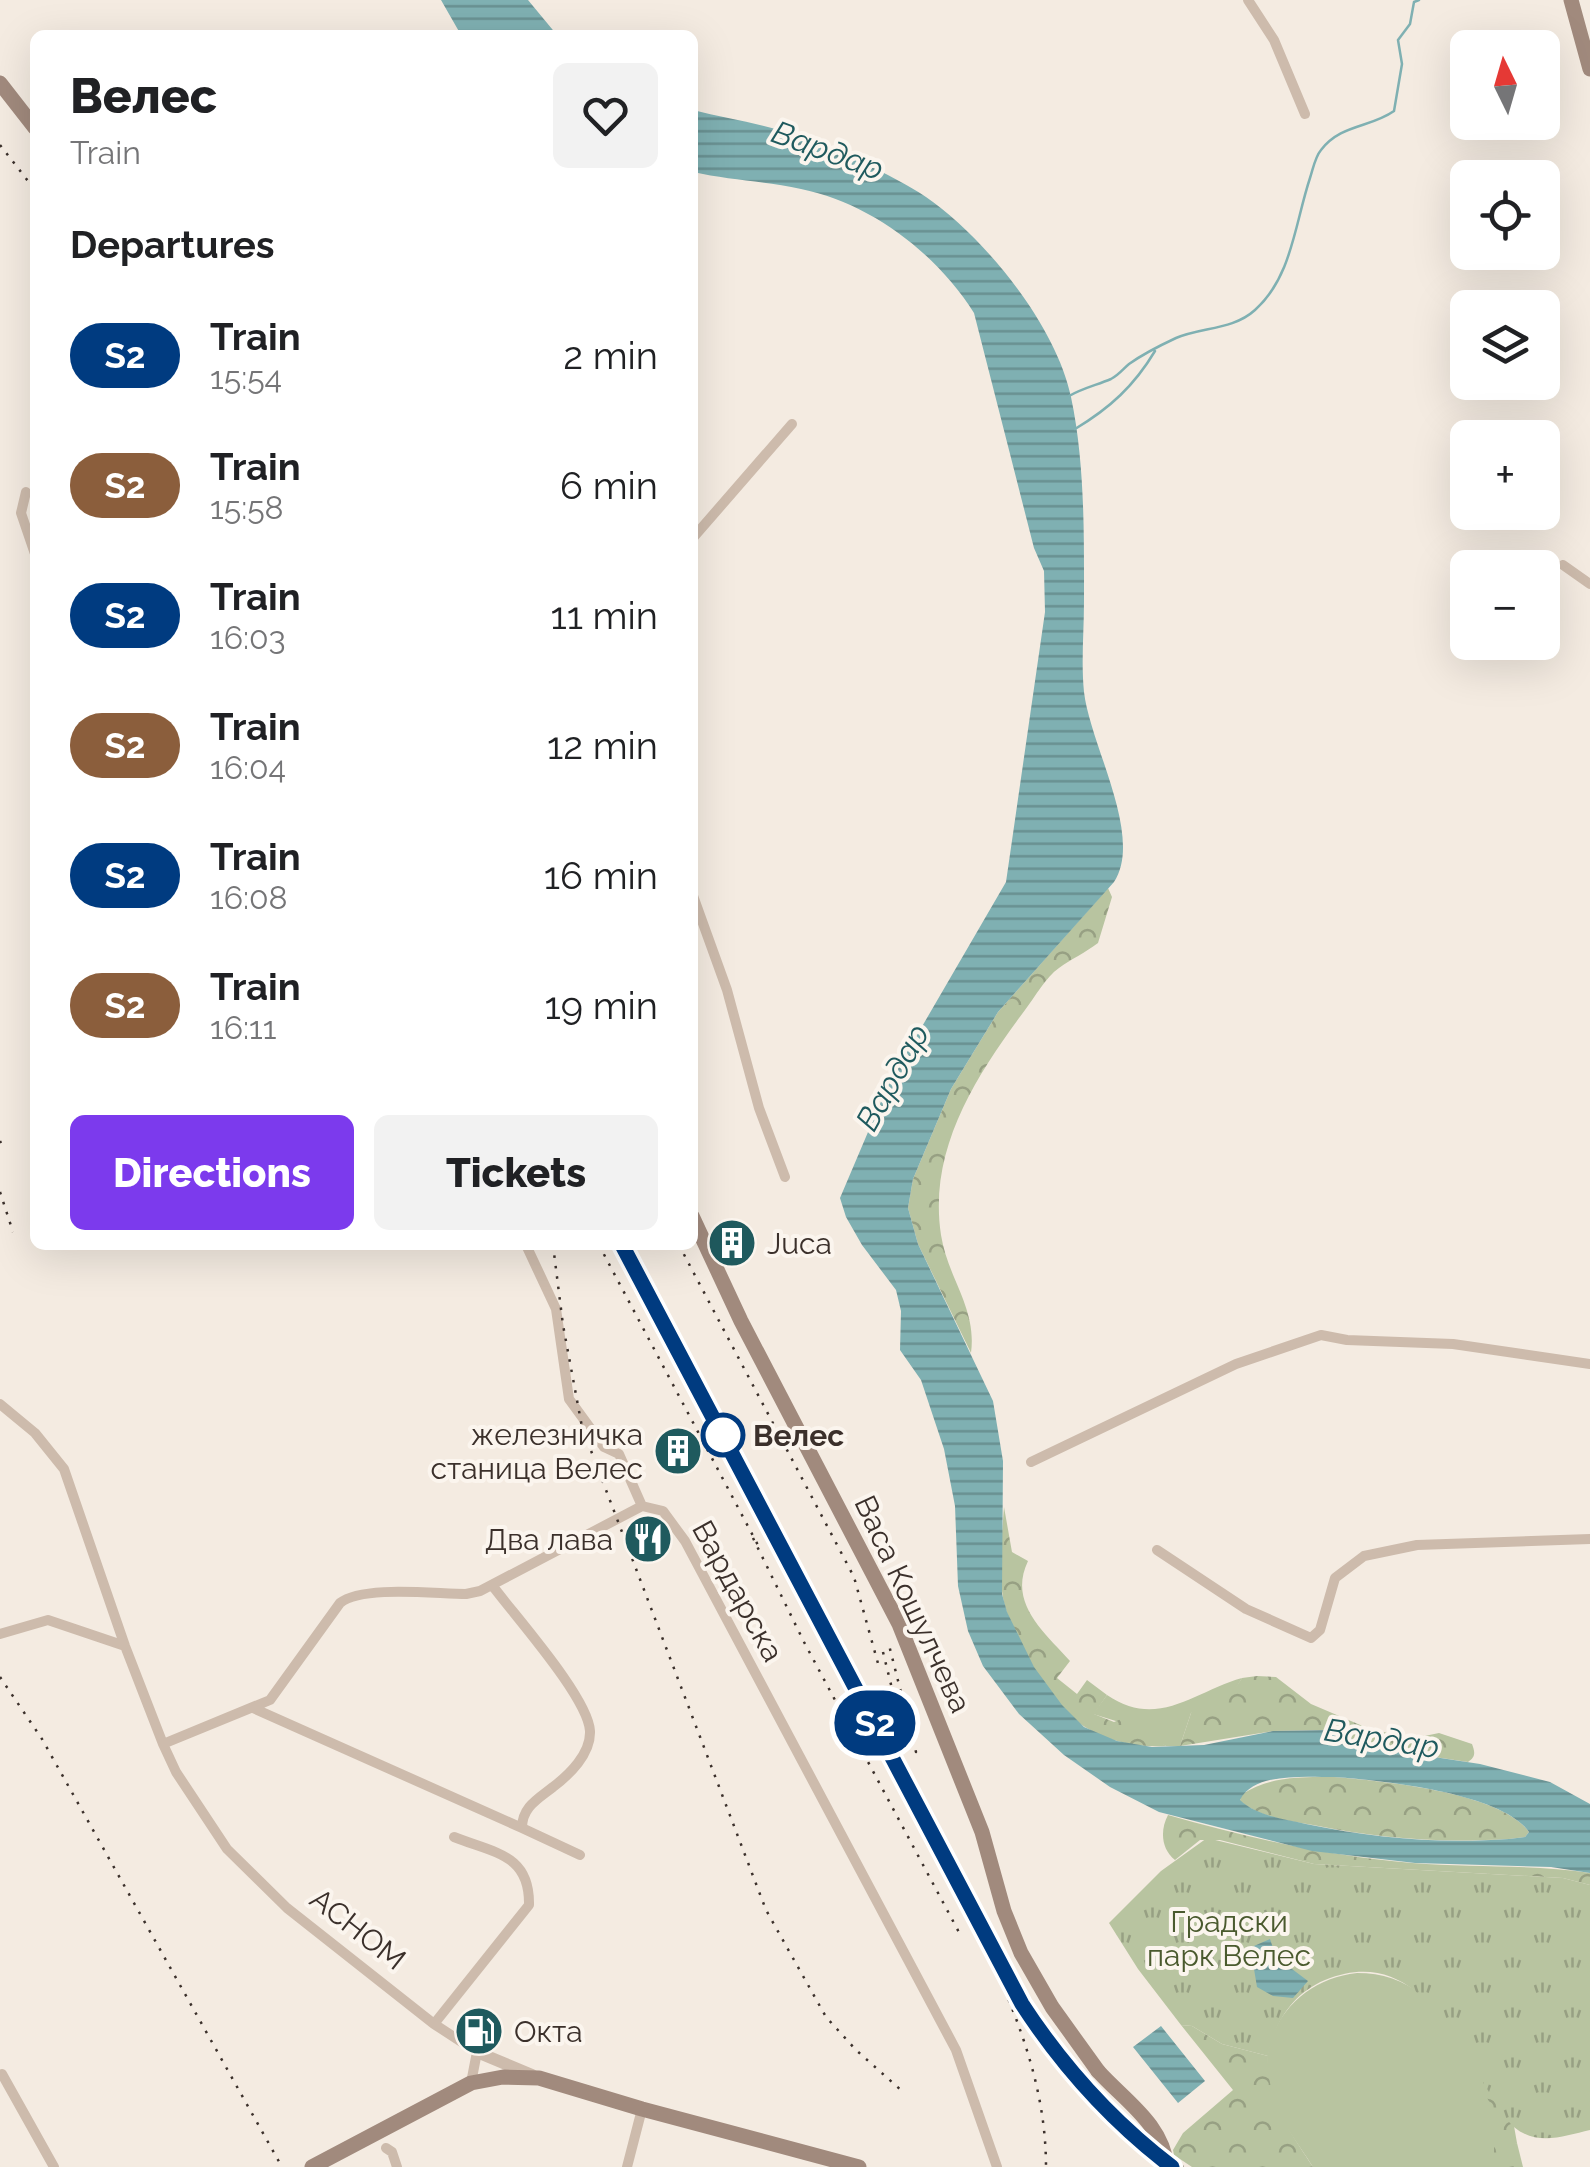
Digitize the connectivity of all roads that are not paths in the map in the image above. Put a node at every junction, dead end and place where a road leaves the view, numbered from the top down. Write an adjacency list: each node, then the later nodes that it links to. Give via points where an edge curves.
1 (1248, 0): 5 (street, via 1274,40)
2 (1571, 0): 3 (main road)
3 (1590, 68)
4 (0, 83): 6 (main road)
5 (1305, 114)
6 (30, 122)
7 (792, 424): 9 (street)
8 (26, 492): 10 (street, via 21,513)
9 (698, 532)
10 (30, 539)
11 (1563, 566): 12 (street)
12 (1590, 584)
13 (698, 910): 14 (street)
14 (785, 1177)
15 (698, 1228): 44 (main road, Васа Кошулчева, bridge, via 899,1624 982,1832 1021,1953 1098,2071 1148,2121)
16 (528, 1250): 20 (street, via 556,1309 568,1399 604,1447 618,1454)
17 (1590, 1364): 19 (street, via 1453,1344 1322,1335 1236,1364)
18 (0, 1404): 25 (street, АСНОМ, via 64,1469)
19 (1030, 1462)
20 (642, 1506): 23 (street); 43 (street, Вардарска, via 664,1510 685,1540 956,2050)
21 (1590, 1539): 22 (street, via 1417,1545 1364,1556 1335,1578 1320,1630 1311,1638 1246,1610)
22 (1156, 1550)
23 (492, 1585): 26 (street, via 466,1594 350,1595 280,1690); 28 (street, via 554,1664 590,1729 573,1771 524,1812)
24 (0, 1634): 25 (street, via 48,1620)
25 (124, 1646): 27 (street, АСНОМ)
26 (253, 1708): 27 (street); 28 (street)
27 (163, 1744): 31 (street, АСНОМ, via 206,1818 265,1890)
28 (522, 1828): 30 (street)
29 (454, 1837): 31 (street, via 515,1862 530,1882 529,1905)
30 (580, 1855)
31 (434, 2024): 32 (street, АСНОМ)
32 (478, 2052): 34 (street, АСНОМ); 35 (street)
33 (2, 2074): 39 (street)
34 (540, 2078): 35 (main road); 36 (main road, АСНОМ)
35 (472, 2083): 40 (main road)
36 (642, 2110): 38 (main road, АСНОМ); 42 (street)
37 (386, 2148): 41 (street)
38 (852, 2166)
39 (54, 2167)
40 (313, 2167)
41 (397, 2167)
42 (626, 2167)
43 (997, 2167)
44 (1167, 2167)

